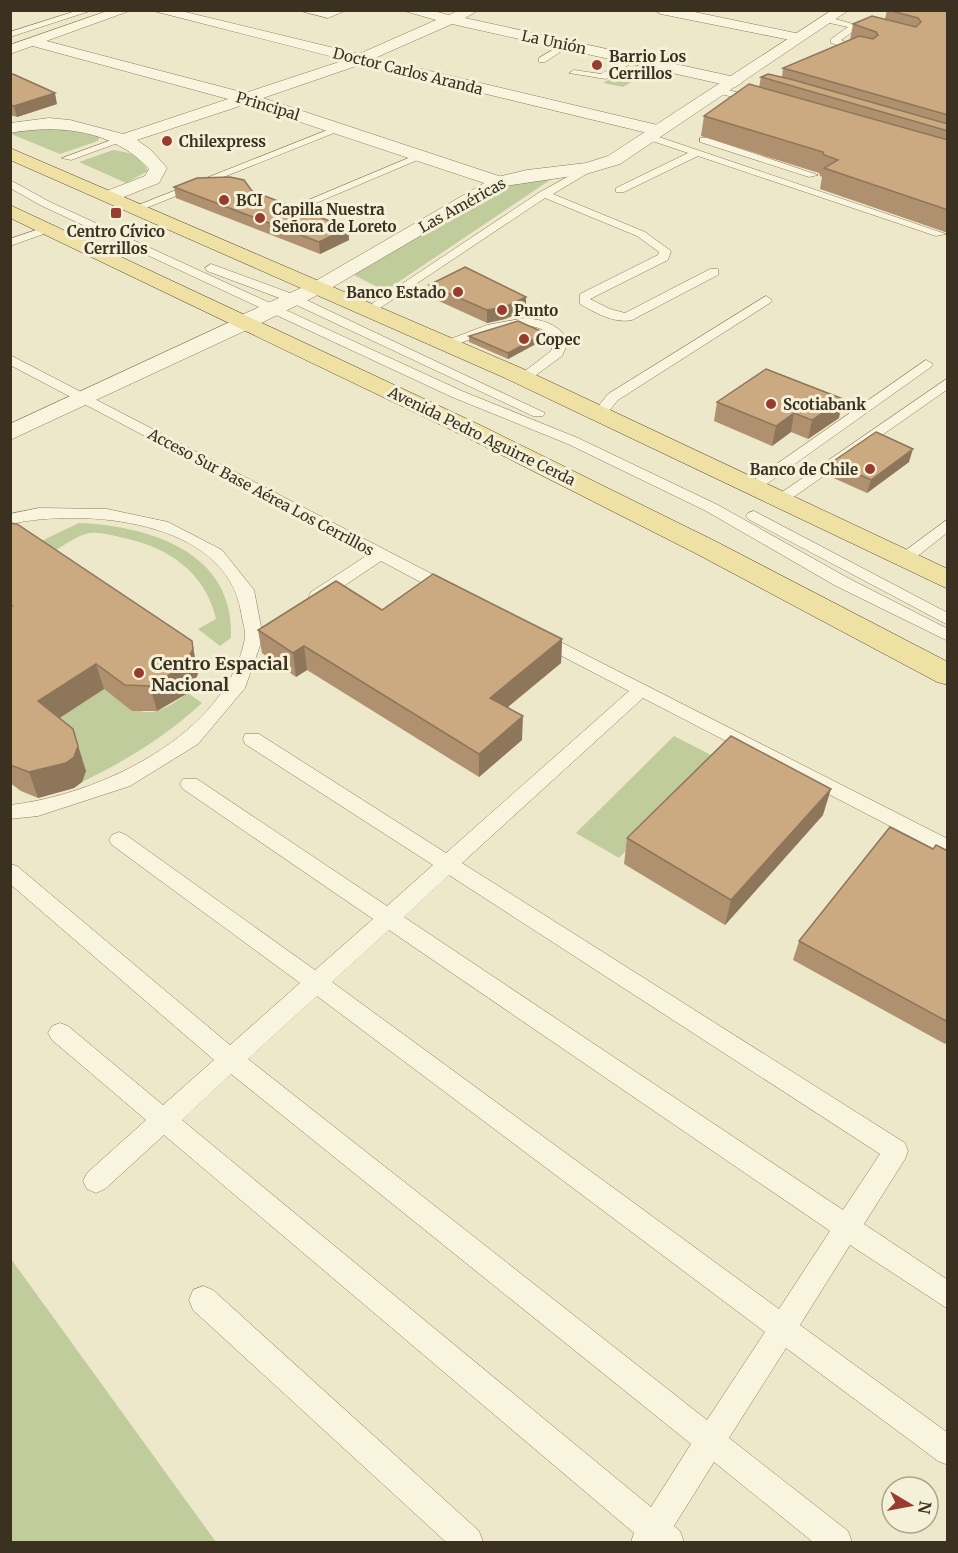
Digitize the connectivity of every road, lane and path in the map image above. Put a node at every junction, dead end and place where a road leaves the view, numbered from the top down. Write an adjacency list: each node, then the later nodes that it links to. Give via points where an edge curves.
1 (89, 10): 14 (lane)
2 (125, 10): 16 (street)
3 (157, 10): 20 (street, Doctor Carlos Aranda)
4 (301, 10): 5 (lane, via 328,15)
5 (343, 10)
6 (408, 10): 10 (street, La Unión)
7 (472, 10): 10 (street)
8 (661, 10): 15 (street)
9 (842, 10): 11 (street, Las Américas)
10 (451, 20): 17 (street, La Unión); 20 (street)
11 (828, 20): 12 (lane); 15 (street, Las Américas)
12 (856, 26): 13 (lane); 19 (lane, via 834,41)
13 (889, 34)
14 (10, 35)
15 (800, 38): 24 (street, Las Américas)
16 (34, 42): 18 (street); 27 (street, Principal)
17 (567, 45): 21 (street, La Unión); 22 (lane)
18 (10, 50)
19 (868, 53)
20 (361, 59): 27 (street); 31 (street, Doctor Carlos Aranda)
21 (633, 59): 23 (lane, via 599,78); 24 (street, La Unión)
22 (542, 60)
23 (574, 73)
24 (735, 82): 25 (lane); 26 (street, Las Américas)
25 (752, 85)
26 (720, 91): 28 (lane); 31 (street, Las Américas)
27 (245, 99): 30 (street, Principal); 33 (street)
28 (776, 106)
29 (10, 128): 33 (street, via 40,123 66,125)
30 (339, 129): 36 (street, Principal); 44 (lane)
31 (663, 132): 34 (lane); 38 (street, Las Américas, via 614,160)
32 (697, 137): 40 (lane)
33 (121, 140): 37 (lane); 41 (street, via 152,159 158,168)
34 (699, 152): 45 (lane); 52 (lane)
35 (10, 153): 47 (main road)
36 (422, 156): 42 (street, Principal); 48 (lane)
37 (67, 158)
38 (589, 168): 42 (street, Las Américas, via 529,174); 46 (lane)
39 (10, 174): 56 (lane, via 155,244)
40 (813, 175)
41 (156, 177): 44 (lane); 47 (street)
42 (499, 182): 55 (street, Las Américas)
43 (10, 183): 58 (lane, via 46,204)
44 (185, 189): 49 (lane)
45 (620, 190)
46 (544, 194): 54 (lane, via 640,234 665,251 664,257 585,297 584,302 592,306 627,317); 59 (lane)
47 (111, 196): 49 (main road)
48 (305, 204)
49 (137, 208): 55 (main road)
50 (10, 211): 51 (main road, Avenida Pedro Aguirre Cerda)
51 (48, 229): 53 (lane); 60 (main road, Avenida Pedro Aguirre Cerda)
52 (940, 234)
53 (10, 243)
54 (714, 272)
55 (320, 287): 56 (street, Las Américas); 59 (main road)
56 (294, 299): 58 (street, Las Américas); 78 (lane, via 726,502)
57 (766, 300): 67 (lane, via 613,397)
58 (273, 309): 60 (street, Las Américas); 81 (lane, via 605,456 712,508 842,582)
59 (370, 309): 61 (main road)
60 (245, 322): 66 (street, Las Américas); 83 (main road, Avenida Pedro Aguirre Cerda, via 602,495)
61 (447, 343): 64 (main road); 64 (lane, via 506,324 547,324 557,330 562,340 557,353)
62 (10, 359): 66 (lane, Acceso Sur Base Aérea Los Cerrillos)
63 (926, 363): 69 (lane)
64 (523, 378): 67 (main road)
65 (948, 382): 70 (lane)
66 (84, 400): 68 (street, Las Américas); 73 (lane, Acceso Sur Base Aérea Los Cerrillos)
67 (599, 414): 69 (main road)
68 (10, 433)
69 (753, 487): 70 (main road)
70 (780, 500): 74 (main road)
71 (10, 519): 82 (lane, via 39,513 107,514 168,527 216,553 246,590)
72 (948, 524): 74 (lane)
73 (380, 554): 76 (lane, Acceso Sur Base Aérea Los Cerrillos); 77 (lane)
74 (904, 559): 75 (main road)
75 (948, 580)
76 (468, 600)
77 (303, 605)
78 (948, 620)
79 (274, 624): 82 (lane)
80 (519, 627): 84 (lane)
81 (948, 636)
82 (254, 637): 87 (lane, via 236,688 190,739 123,781 38,809)
83 (948, 675)
84 (641, 690): 89 (lane); 90 (lane)
85 (252, 739): 90 (lane)
86 (190, 784): 92 (lane)
87 (10, 812)
88 (118, 840): 93 (lane)
89 (948, 848)
90 (447, 864): 92 (lane); 98 (lane, via 896,1151)
91 (10, 872): 95 (lane)
92 (386, 919): 93 (lane); 98 (lane)
93 (316, 983): 95 (lane); 101 (lane)
94 (60, 1032): 96 (lane)
95 (230, 1059): 96 (lane); 102 (lane)
96 (164, 1119): 97 (lane); 104 (lane)
97 (96, 1181)
98 (846, 1228): 99 (lane); 101 (lane)
99 (948, 1296)
100 (203, 1300): 105 (lane)
101 (783, 1329): 102 (lane); 103 (lane)
102 (710, 1442): 104 (lane); 106 (lane)
103 (948, 1450)
104 (656, 1538)
105 (468, 1542)
106 (837, 1542)

